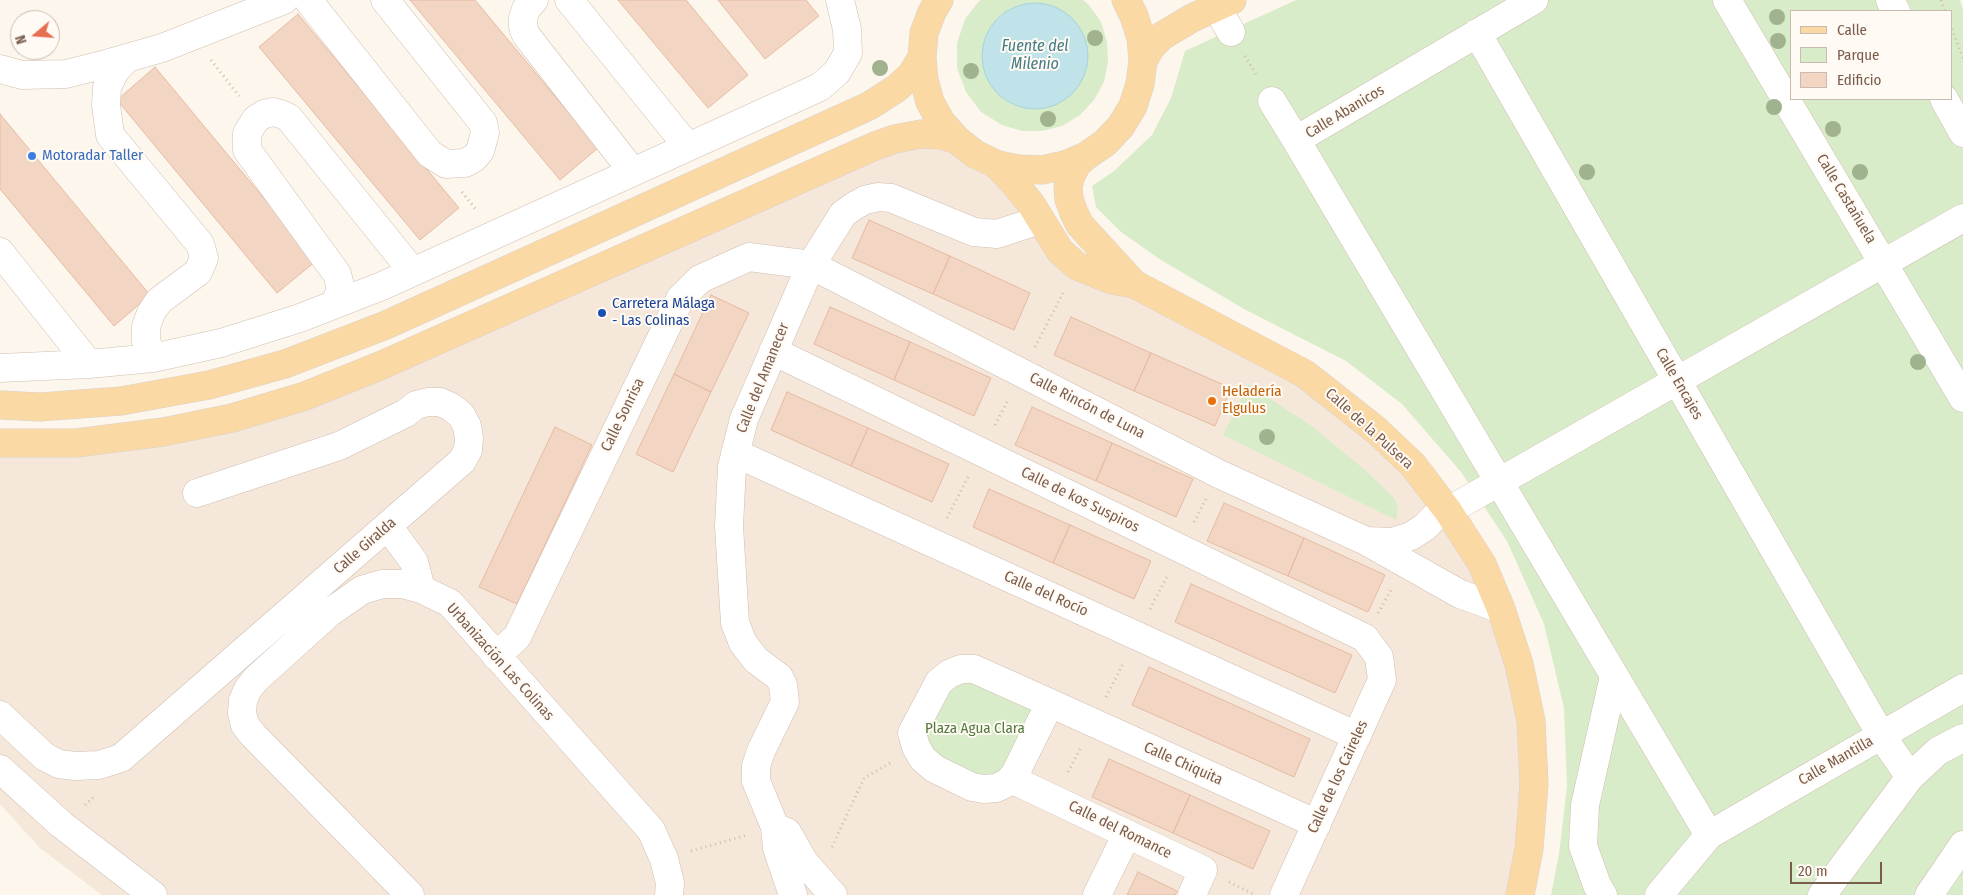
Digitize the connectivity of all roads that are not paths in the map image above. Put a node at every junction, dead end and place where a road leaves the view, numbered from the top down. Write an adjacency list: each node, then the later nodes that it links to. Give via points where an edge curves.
1 (284, 0): 15 (street, via 162,48)
2 (308, 0): 3 (street, via 430,154 446,164 465,163 480,151 485,133 483,123)
3 (385, 0)
4 (534, 0): 26 (street, via 523,18 526,36)
5 (569, 0): 23 (street)
6 (840, 0): 23 (street, via 847,29 848,53 837,72 820,87)
7 (939, 0): 14 (main road, via 924,33)
8 (1126, 0): 16 (main road, via 1141,38)
9 (1534, 0): 13 (street, Calle Abanicos)
10 (1727, 0): 30 (street, Calle Castañuela)
11 (1220, 3): 12 (street); 16 (main road, via 1162,36)
12 (1230, 32)
13 (1477, 33): 22 (street, Calle Abanicos); 39 (street, Calle Encajes)
14 (922, 57): 21 (main road, via 930,102 941,122); 41 (main road, via 907,79 869,106 386,325 285,364 209,385 121,401 40,407)
15 (127, 58): 17 (street, via 66,74 22,75); 36 (street, via 115,71 108,87 106,105 110,135 200,244 204,258 198,272 164,296 150,313 146,341)
16 (1143, 61): 24 (main road, via 1133,106 1121,126)
17 (0, 69)
18 (1945, 100): 20 (street)
19 (1272, 101): 22 (street, Calle Abanicos)
20 (1963, 133)
21 (957, 140): 25 (main road); 42 (main road, via 921,134 875,146 382,365 305,396 232,418 163,432 76,442)
22 (1296, 140): 44 (street)
23 (688, 147): 26 (street)
24 (1086, 156): 25 (main road, via 1042,170); 33 (main road, Calle de la Pulsera, via 1070,175 1068,187 1072,206 1080,225)
25 (996, 164): 28 (main road, Calle de la Pulsera, via 1015,184)
26 (634, 172): 32 (street)
27 (1963, 218): 30 (street, Calle Rincón de Luna)
28 (1040, 220): 31 (street, Calle del Amanecer, via 997,234 974,232 891,198 878,197 865,200 843,214); 33 (main road, Calle de la Pulsera, via 1060,251 1077,266 1112,280)
29 (0, 252): 37 (street)
30 (1884, 264): 39 (street, Calle Rincón de Luna); 40 (street, Calle Castañuela)
31 (811, 265): 35 (street, Calle del Amanecer); 48 (street, Calle Rincón de Luna, via 1219,474); 52 (street, Calle Sonrisa, via 749,257 700,279 680,299 517,637)
32 (413, 272): 34 (street); 34 (street, via 289,118 273,112 256,119 247,133 247,150 337,274 341,289)
33 (1134, 284): 46 (main road, Calle de la Pulsera, via 1305,374 1340,400 1412,465)
34 (335, 304): 36 (street, via 221,343)
35 (773, 352): 43 (street, Calle del Amanecer, via 744,420); 51 (street, Calle de kos Suspiros)
36 (153, 358): 37 (street)
37 (89, 364): 38 (street)
38 (0, 368)
39 (1678, 381): 44 (street, Calle Rincón de Luna); 57 (street, Calle Encajes)
40 (1963, 398)
41 (0, 405)
42 (0, 443)
43 (735, 453): 58 (street, Calle del Rocío); 64 (street, Calle del Amanecer, via 729,526 736,622 743,643 756,660 779,677 785,694 782,711 756,766 756,782)
44 (1499, 482): 46 (street, Calle Rincón de Luna); 53 (street)
45 (197, 492): 47 (street, Calle Giralda, via 339,446 416,406 440,402 452,407 467,426 468,450 462,461)
46 (1446, 509): 48 (street, Calle Rincón de Luna, via 1412,536 1392,542); 50 (main road, Calle de la Pulsera, via 1482,564)
47 (388, 526): 49 (street, via 414,562); 56 (street, Calle Giralda, via 121,758 98,765 59,764 45,757)
48 (1366, 541): 50 (street, Calle Rincón de Luna, via 1460,594)
49 (421, 589): 52 (street, Urbanización Las Colinas, via 450,603); 70 (street, Urbanización Las Colinas, via 402,584 382,584 362,590 329,613 256,679 243,700 242,713 245,725 253,735)
50 (1502, 609): 76 (main road, Calle de la Pulsera, via 1519,664 1531,721 1534,784)
51 (1372, 647): 58 (street, Calle de los Caireles, via 1382,680)
52 (496, 656): 71 (street, Urbanización Las Colinas, via 651,830 664,858 670,883)
53 (1614, 676): 66 (street); 77 (street, via 1585,805 1583,846)
54 (1963, 688): 57 (street, Calle Mantilla)
55 (1050, 703): 62 (street); 62 (street, Calle Chiquita, via 974,669 961,669 940,682 912,733 923,759 935,769 984,789 996,788); 63 (street, Calle Chiquita)
56 (0, 715)
57 (1882, 735): 61 (street, Calle Encajes); 66 (street, Calle Mantilla)
58 (1357, 736): 63 (street, Calle de los Caireles)
59 (1963, 738): 61 (street, via 1938,751)
60 (0, 769): 69 (street, via 62,825)
61 (1910, 777): 79 (street)
62 (1011, 779): 65 (street, Calle del Romance)
63 (1317, 824): 75 (street, Calle de los Caireles)
64 (775, 827): 68 (street, Calle del Amanecer, via 787,832 804,862); 72 (street, Calle del Amanecer, via 777,848)
65 (1127, 834): 73 (street); 74 (street, Calle del Romance, via 1203,870)
66 (1709, 835): 78 (street)
67 (1963, 846): 80 (street)
68 (825, 886)
69 (153, 895)
70 (410, 895)
71 (669, 895)
72 (793, 895)
73 (1097, 895)
74 (1192, 895)
75 (1284, 895)
76 (1520, 895)
77 (1603, 895)
78 (1659, 895)
79 (1822, 895)
80 (1929, 895)

